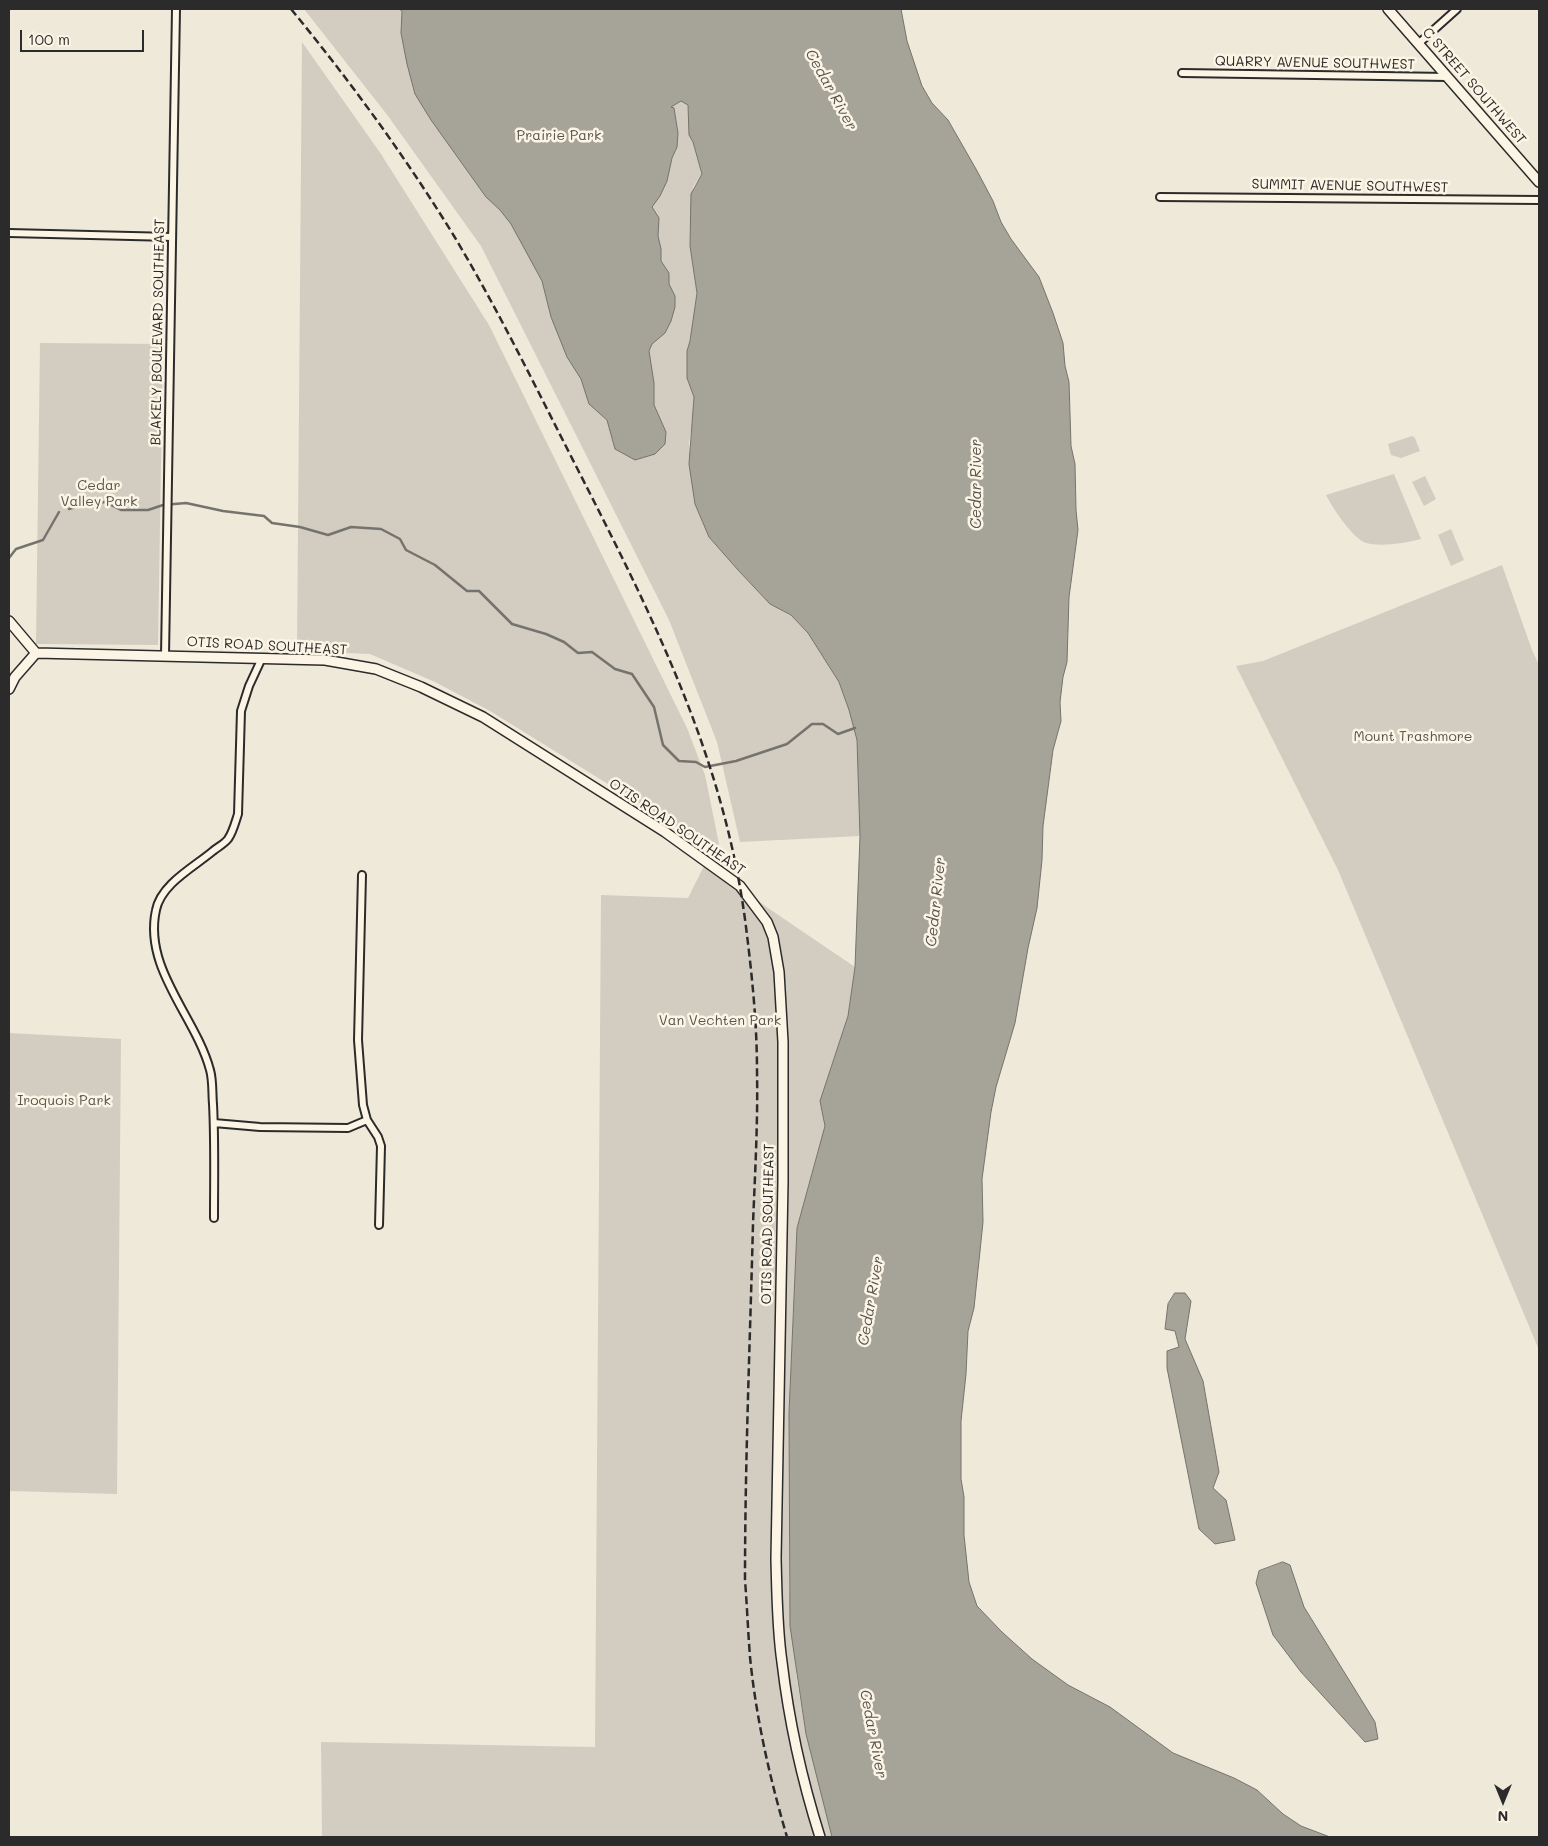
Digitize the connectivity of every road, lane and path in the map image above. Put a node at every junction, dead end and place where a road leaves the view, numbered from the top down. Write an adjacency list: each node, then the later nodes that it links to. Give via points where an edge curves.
1 (176, 9): 11 (street, BLAKELY BOULEVARD SOUTHEAST)
2 (1388, 9): 4 (street, C STREET SOUTHWEST)
3 (1457, 9): 4 (street)
4 (1418, 44): 6 (street, C STREET SOUTHWEST)
5 (1182, 74): 6 (street, QUARRY AVENUE SOUTHWEST)
6 (1448, 77): 7 (street, C STREET SOUTHWEST)
7 (1539, 182)
8 (1160, 197): 9 (street, SUMMIT AVENUE SOUTHWEST)
9 (1539, 200)
10 (9, 233): 11 (street)
11 (172, 237): 14 (street, BLAKELY BOULEVARD SOUTHEAST)
12 (9, 621): 13 (street)
13 (36, 653): 14 (street, OTIS ROAD SOUTHEAST); 16 (street)
14 (165, 655): 15 (street, OTIS ROAD SOUTHEAST)
15 (262, 658): 19 (street, via 241,711 238,814 234,828 228,840 171,884 156,908 154,920 160,965 195,1032 211,1072); 22 (street, OTIS ROAD SOUTHEAST, via 326,660 376,669 483,717 665,832 740,886 767,922 779,972 783,1042 776,1559 778,1620 799,1764)
16 (9, 689)
17 (362, 876): 18 (street, via 358,1040)
18 (367, 1120): 19 (street, via 348,1128); 21 (street, via 381,1146)
19 (214, 1123): 20 (street)
20 (214, 1218)
21 (379, 1226)
22 (820, 1837)

